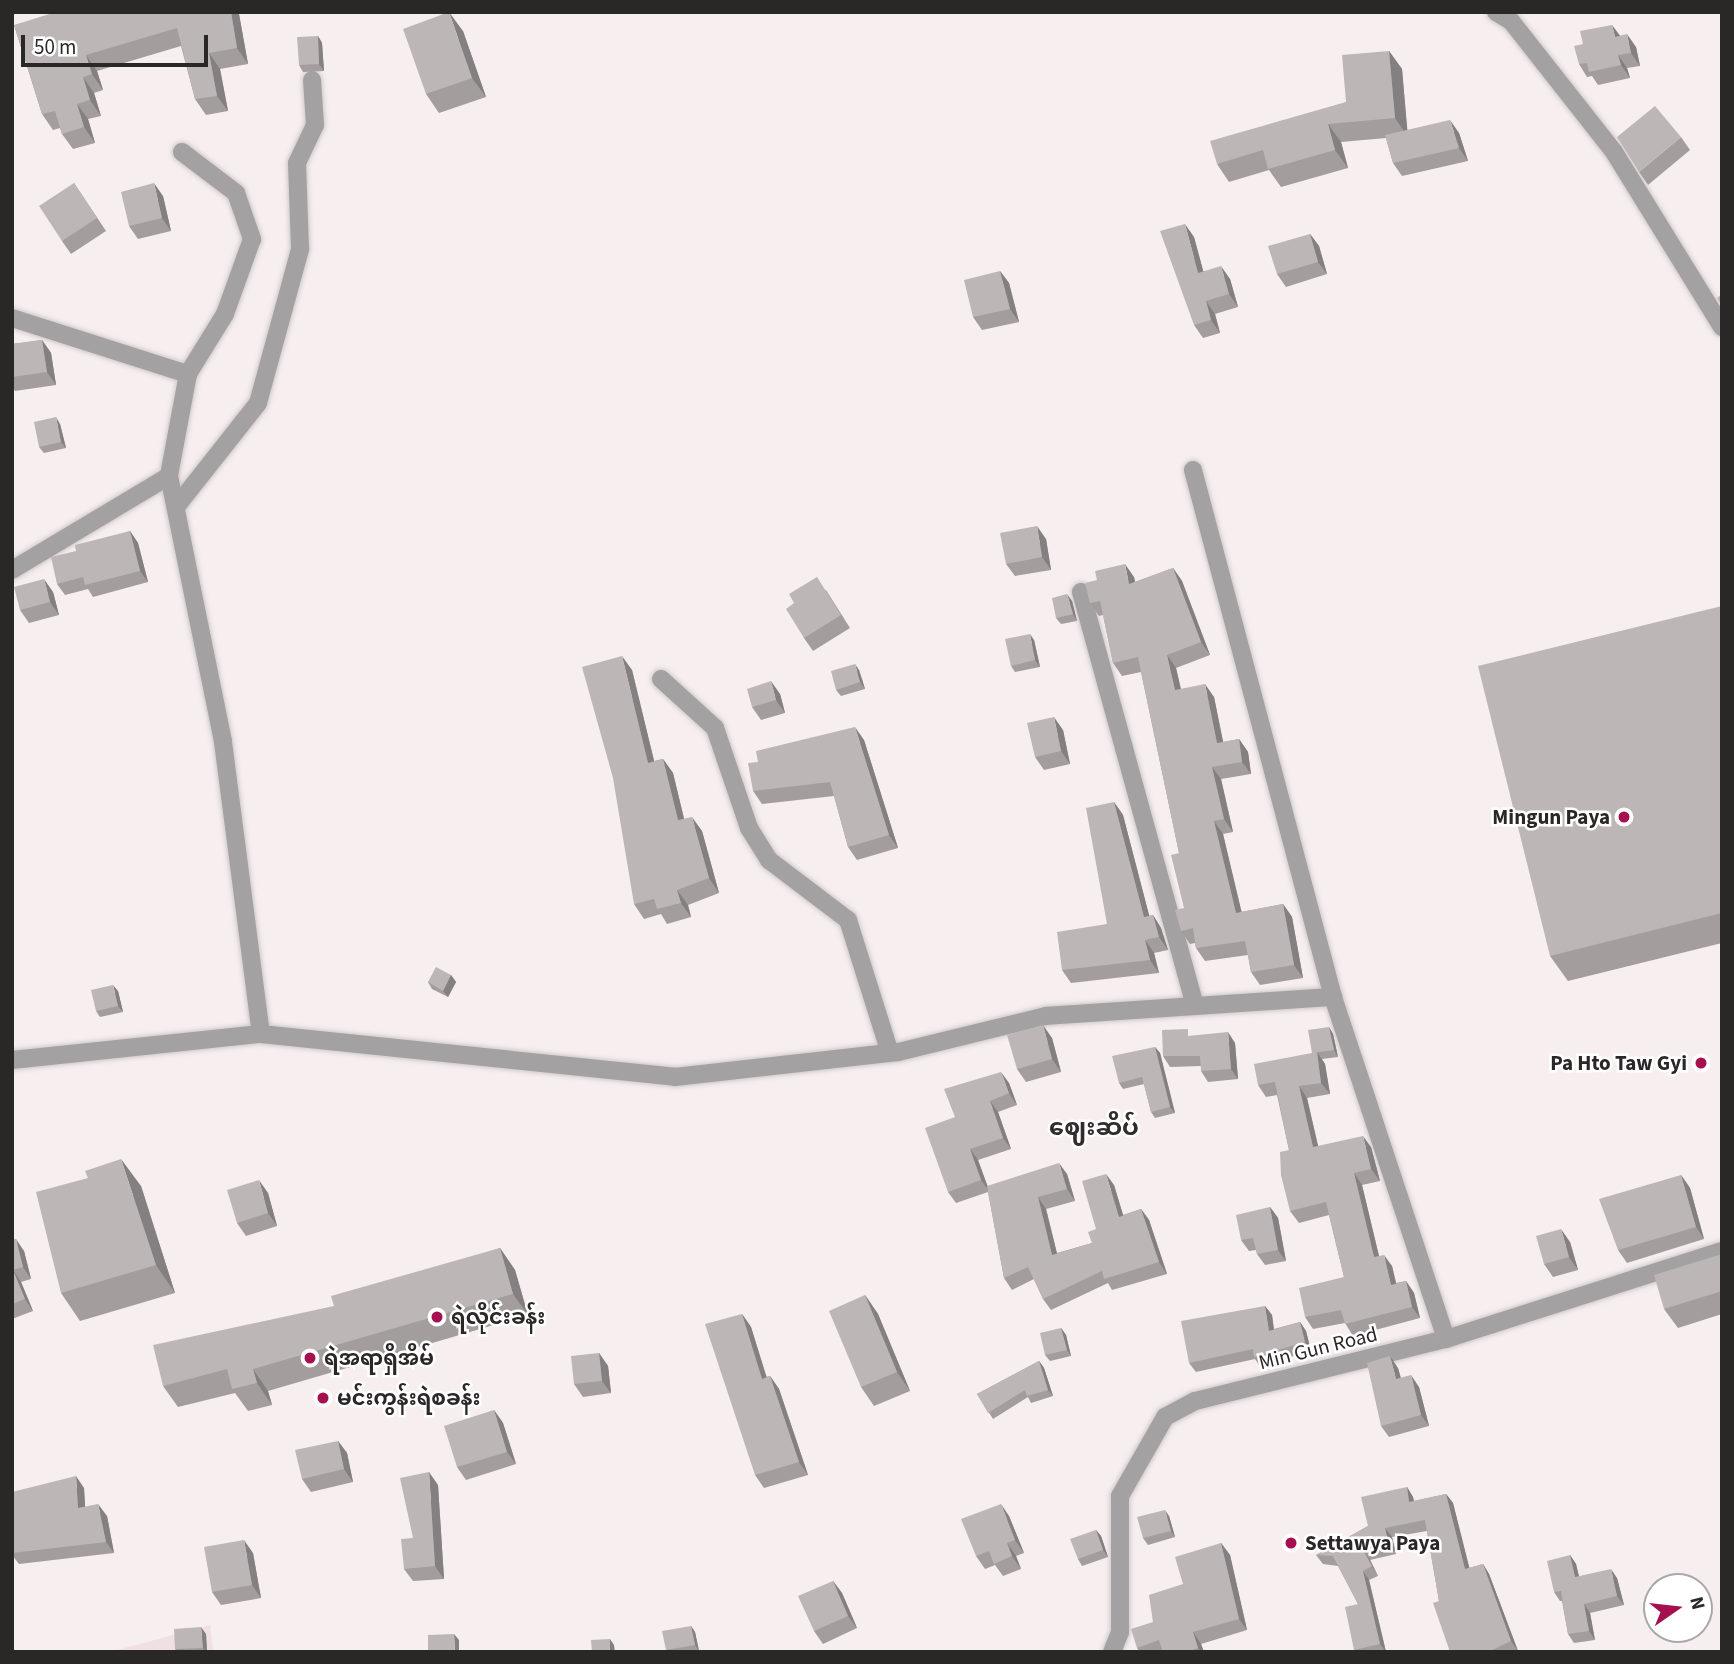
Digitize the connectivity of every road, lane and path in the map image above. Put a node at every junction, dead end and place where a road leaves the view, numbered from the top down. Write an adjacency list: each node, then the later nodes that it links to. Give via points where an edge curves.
1 (1496, 12): 5 (street, via 1511,21 1614,152)
2 (312, 79): 9 (street, via 315,125 298,163 300,249 258,403)
3 (182, 152): 6 (street, via 236,193 252,239 225,314)
4 (12, 318): 6 (street)
5 (1722, 327)
6 (188, 374): 8 (street)
7 (1194, 470): 13 (street)
8 (169, 476): 9 (street); 10 (street)
9 (176, 507): 15 (street, via 223,742)
10 (12, 570)
11 (1081, 592): 14 (street)
12 (661, 679): 16 (street, via 715,728 749,828 769,860 848,920)
13 (1334, 998): 14 (street); 19 (street)
14 (1194, 1003): 16 (street, via 1046,1016)
15 (261, 1034): 16 (street, via 675,1077); 17 (street)
16 (890, 1052)
17 (12, 1060)
18 (1722, 1251): 19 (street, Min Gun Road)
19 (1446, 1339): 20 (street, Min Gun Road, via 1195,1401 1165,1417 1120,1496 1120,1632)
20 (1112, 1652)

